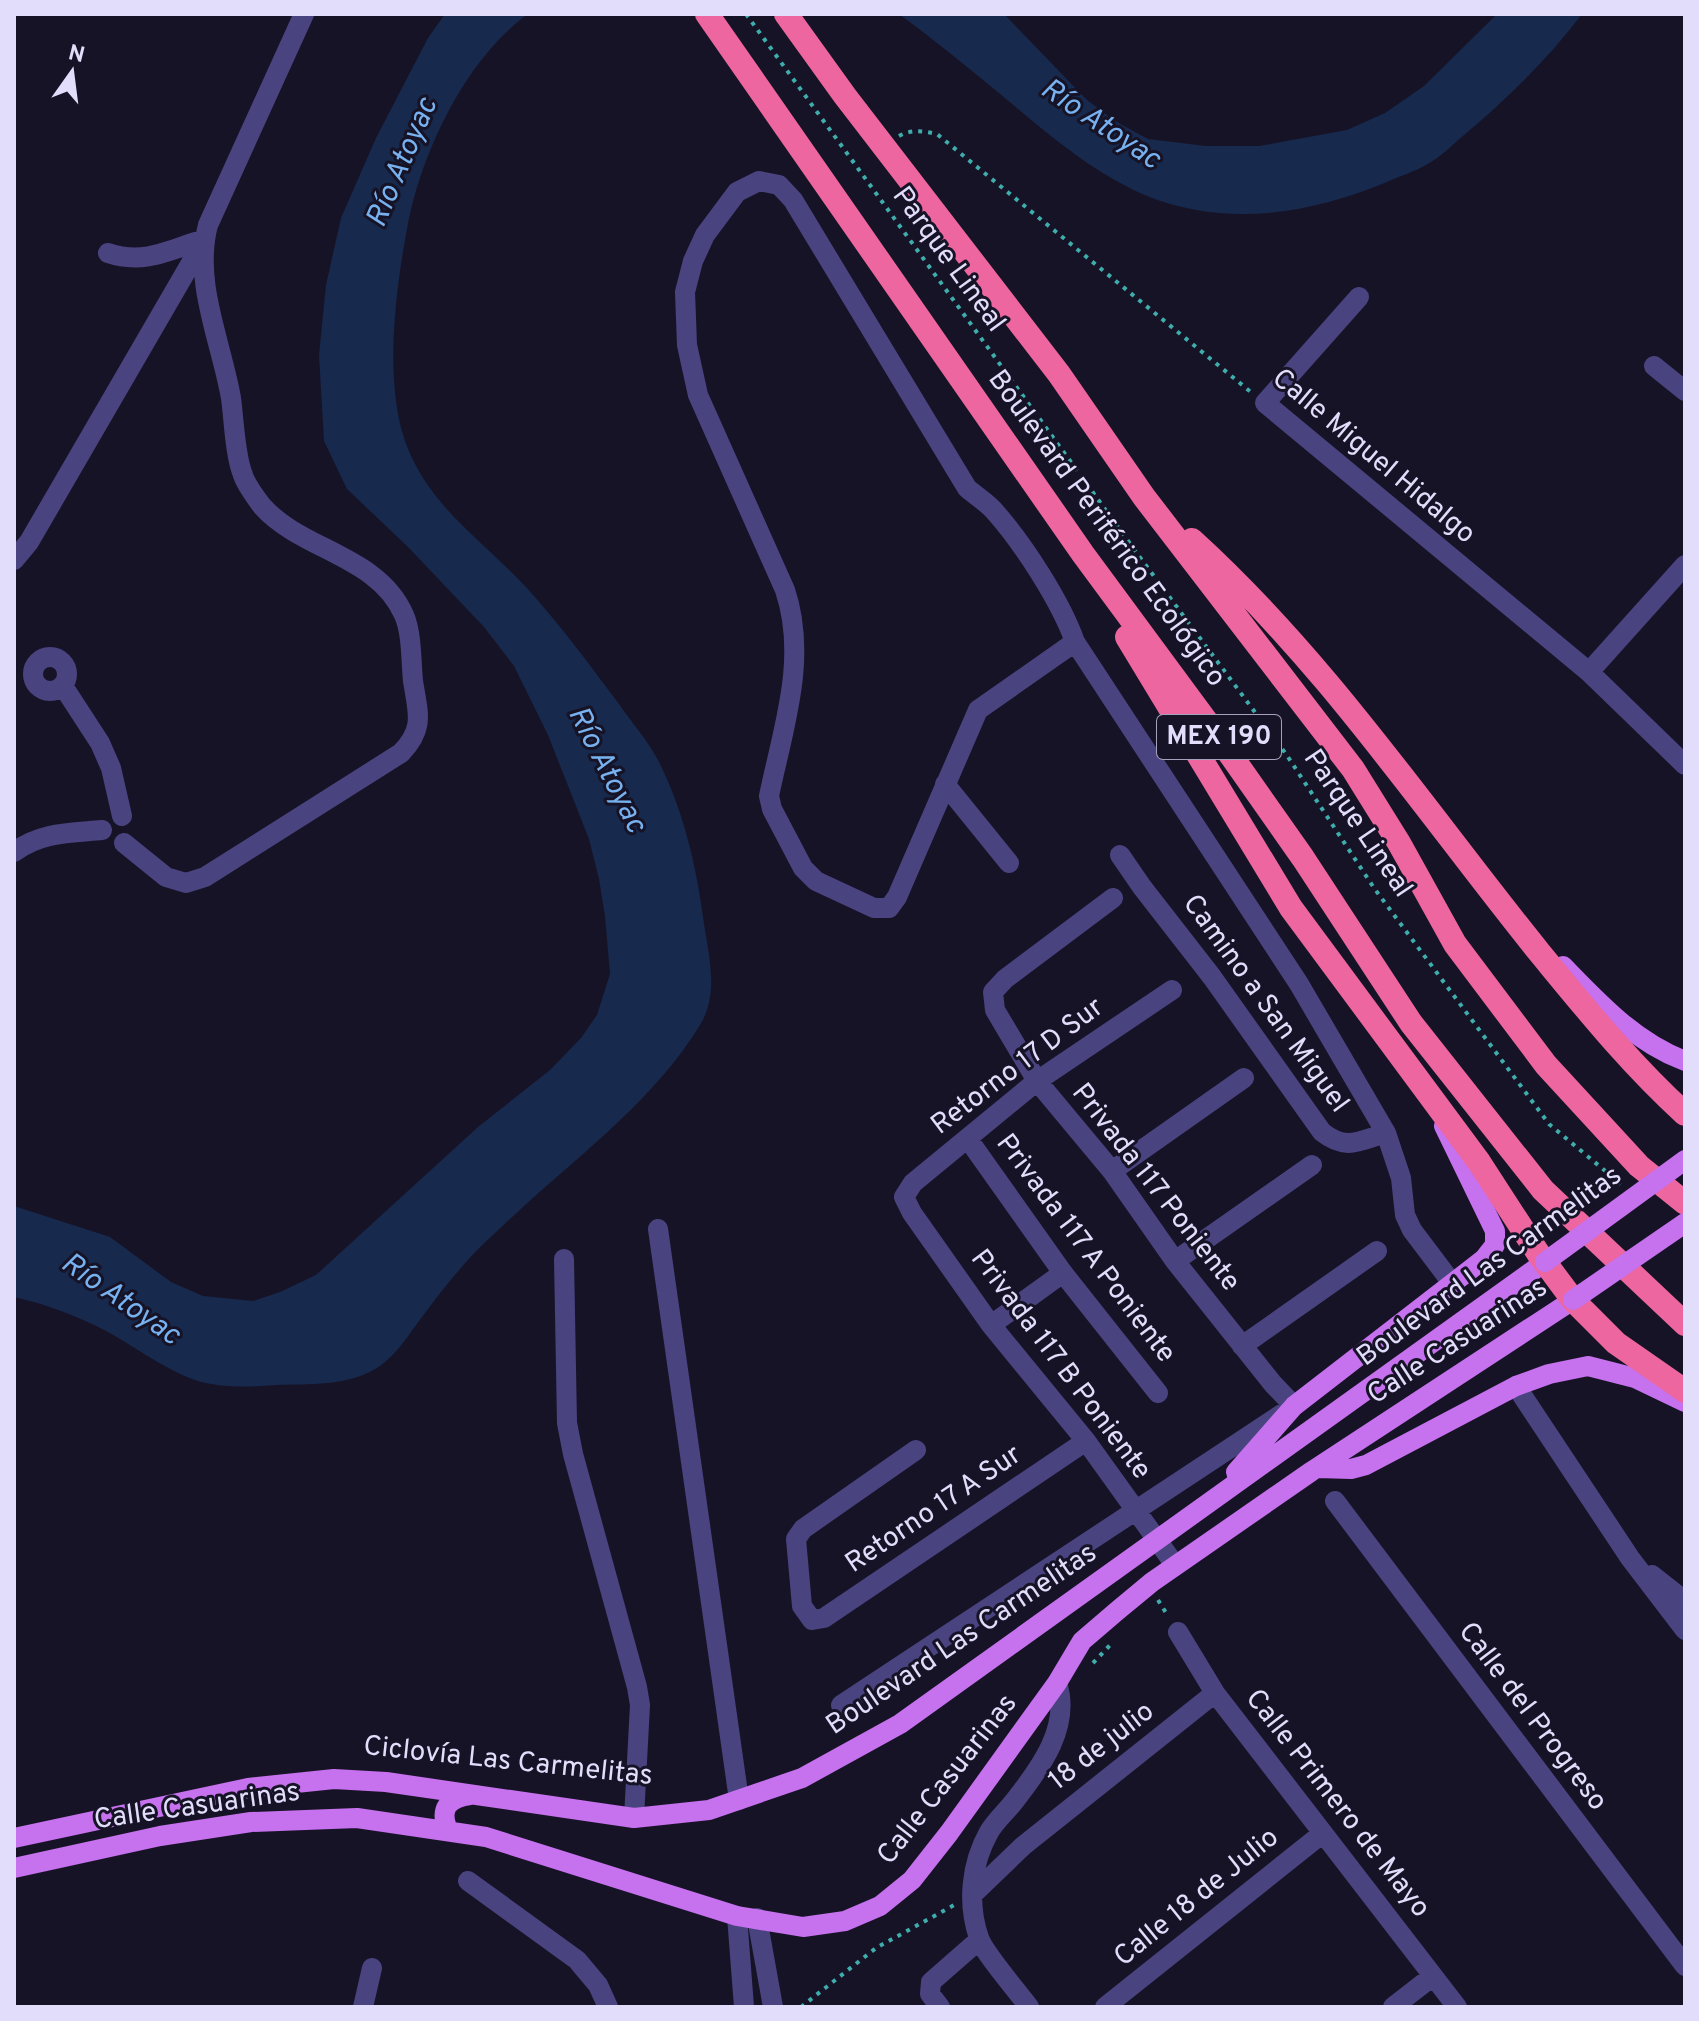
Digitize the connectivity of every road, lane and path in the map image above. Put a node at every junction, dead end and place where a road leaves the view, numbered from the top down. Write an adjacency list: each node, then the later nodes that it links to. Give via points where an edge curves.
1 (304, 14): 6 (street)
2 (707, 14): 13 (highway, Boulevard Periférico Ecológico / MEX 190)
3 (746, 14): 41 (path, Parque Lineal, via 1549,1124)
4 (786, 14): 5 (highway, Boulevard Periférico Ecológico / MEX 190)
5 (883, 145): 11 (path, Calle Miguel Hidalgo, via 906,132 937,134); 12 (highway, Boulevard Periférico Ecológico / MEX 190, via 1059,374)
6 (204, 239): 7 (street, via 146,258); 14 (street); 24 (street, via 205,283 243,476 261,505 283,526 370,573 390,592 405,616 418,717 415,738 401,753 205,877 186,883 166,877)
7 (108, 253)
8 (1359, 297): 11 (street)
9 (1654, 366): 10 (street)
10 (1685, 391)
11 (1265, 403): 17 (street, Calle Miguel Hidalgo)
12 (1144, 497): 28 (highway, via 1240,585 1327,680); 43 (highway, Boulevard Periférico Ecológico / MEX 190, via 1353,769 1455,944 1546,1065 1639,1166)
13 (1083, 554): 34 (highway, via 1127,637 1291,908); 53 (highway, Boulevard Periférico Ecológico / MEX 190, via 1303,858 1411,1023 1543,1190)
14 (14, 560)
15 (1685, 565): 17 (street)
16 (1075, 642): 21 (street, via 978,710); 21 (street, via 1065,614 1007,527 967,488 793,200 779,185 759,181 737,192 693,261 685,292 687,345 698,395 793,616 794,675 769,796 772,809 803,868 816,881 874,908 889,908); 36 (street, via 1299,984)
17 (1589, 672): 20 (street, Calle Miguel Hidalgo)
18 (23, 680): 19 (street, via 44,691); 19 (street, via 42,659 55,658 65,667)
19 (63, 686): 22 (street, via 100,743)
20 (1685, 765)
21 (945, 784): 27 (street)
22 (122, 816): 23 (street, via 105,821); 24 (street, via 131,823 132,835)
23 (102, 830): 24 (street, via 106,840); 25 (street, via 48,834)
24 (124, 843)
25 (14, 852)
26 (1120, 855): 36 (street, Camino a San Miguel, via 1322,1132 1348,1144)
27 (1009, 863)
28 (1486, 887): 31 (main road, via 1609,1013 1641,1039); 35 (highway, via 1616,1047)
29 (1113, 898): 33 (street, Privada 117 Poniente, via 993,992 995,1010)
30 (1172, 990): 33 (street, Retorno 17 D Sur)
31 (1685, 1061)
32 (1244, 1078): 40 (street)
33 (1037, 1081): 37 (street, Retorno 17 D Sur); 40 (street, Privada 117 Poniente)
34 (1430, 1098): 49 (highway); 51 (main road, via 1495,1231 1495,1245 1484,1259)
35 (1685, 1114)
36 (1386, 1133): 51 (street, via 1401,1178 1405,1215)
37 (968, 1139): 42 (street, Retorno 17 D Sur, via 913,1183); 50 (street, Privada 117 A Poniente)
38 (1685, 1160): 49 (main road, Boulevard Las Carmelitas, bridge)
39 (1312, 1165): 48 (street)
40 (1112, 1171): 48 (street, Privada 117 Poniente)
41 (1628, 1190)
42 (904, 1197): 54 (street, Privada 117 B Poniente)
43 (1685, 1203)
44 (1685, 1223): 52 (main road, bridge)
45 (658, 1229): 77 (street)
46 (1377, 1251): 55 (street)
47 (564, 1259): 78 (street, via 567,1423 640,1705)
48 (1175, 1261): 55 (street, Privada 117 Poniente)
49 (1545, 1262): 52 (highway); 64 (main road, Boulevard Las Carmelitas)
50 (1063, 1273): 54 (street); 58 (street, Privada 117 A Poniente)
51 (1452, 1283): 60 (main road)
52 (1573, 1300): 57 (highway, via 1616,1343); 63 (main road, Calle Casuarinas)
53 (1685, 1324)
54 (991, 1325): 61 (street, Privada 117 B Poniente)
55 (1242, 1346): 60 (street, Privada 117 Poniente)
56 (1516, 1386): 59 (main road, via 1588,1366 1635,1378); 63 (main road, via 1366,1465); 68 (street)
57 (1685, 1391)
58 (1158, 1393)
59 (1685, 1402)
60 (1294, 1406): 64 (main road); 66 (street)
61 (1086, 1441): 62 (street, Retorno 17 A Sur, via 824,1618 812,1620 802,1606 796,1539); 66 (street, Privada 117 B Poniente)
62 (916, 1450)
63 (1318, 1468): 69 (main road, Calle Casuarinas)
64 (1216, 1495): 67 (main road, Boulevard Las Carmelitas)
65 (1335, 1501): 87 (street, Calle del Progreso)
66 (1136, 1510): 67 (street, Privada 117 B Poniente); 75 (street)
67 (1157, 1539): 69 (street, Privada 117 B Poniente); 77 (main road, Boulevard Las Carmelitas, via 900,1724 802,1778)
68 (1630, 1558): 70 (street); 71 (street)
69 (1175, 1565): 73 (main road, Calle Casuarinas, via 1082,1641)
70 (1685, 1601)
71 (1685, 1630)
72 (1178, 1632): 74 (street, Calle Primero de Mayo)
73 (1057, 1683): 84 (street, via 1057,1732 1046,1757 980,1850); 85 (main road, Calle Casuarinas, via 940,1845 912,1880 880,1906 845,1921 803,1927)
74 (1215, 1693): 80 (street, Calle Primero de Mayo); 84 (street, 18 de julio, via 1023,1846)
75 (841, 1705)
76 (478, 1794): 78 (main road, Boulevard Las Carmelitas); 79 (main road, via 446,1805 443,1819); 81 (main road, Boulevard Las Carmelitas, via 386,1782 294,1781)
77 (739, 1800): 78 (main road, Boulevard Las Carmelitas, via 709,1810)
78 (634, 1818)
79 (448, 1830): 82 (main road, Calle Casuarinas, via 357,1818 251,1822); 85 (main road, Calle Casuarinas)
80 (1323, 1833): 89 (street, Calle Primero de Mayo); 97 (street, Calle 18 de Julio)
81 (14, 1838)
82 (14, 1868)
83 (468, 1881): 91 (street, via 577,1960)
84 (972, 1895): 86 (street); 94 (path, via 876,1948)
85 (747, 1917): 92 (street); 93 (street)
86 (979, 1940): 95 (street, via 931,1982 930,1994); 96 (street)
87 (1685, 1966)
88 (372, 1968): 90 (street)
89 (1433, 1976): 98 (street); 99 (street, Calle Primero de Mayo)
90 (363, 2007)
91 (608, 2007)
92 (744, 2007)
93 (773, 2007)
94 (801, 2007)
95 (940, 2007)
96 (1029, 2007)
97 (1105, 2007)
98 (1393, 2007)
99 (1457, 2007)

